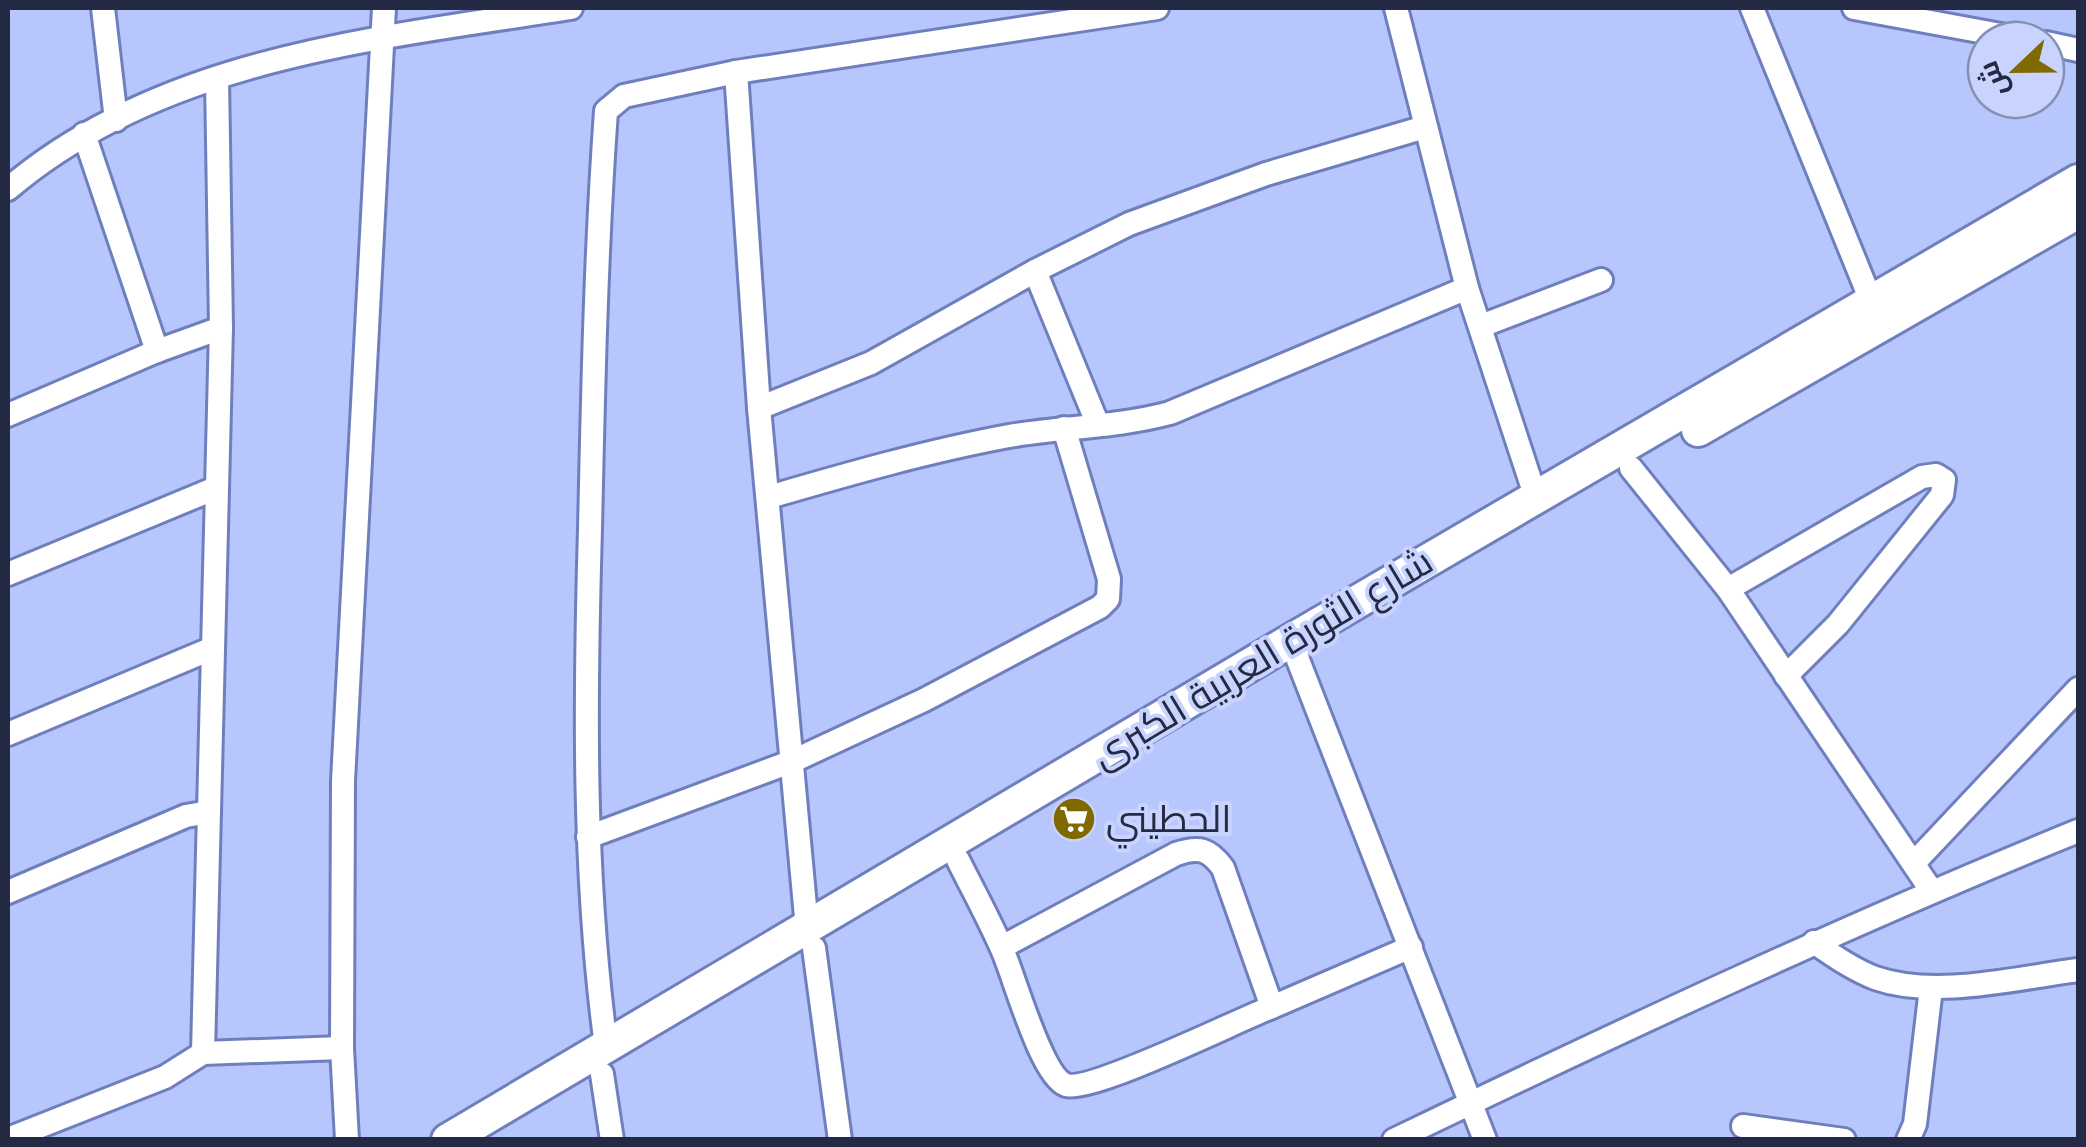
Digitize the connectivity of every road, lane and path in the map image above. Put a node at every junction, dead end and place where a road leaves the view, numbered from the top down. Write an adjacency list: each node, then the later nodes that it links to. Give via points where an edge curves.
1 (103, 8): 12 (street)
2 (384, 8): 9 (street)
3 (571, 8): 9 (street)
4 (1156, 8): 10 (street)
5 (1396, 8): 13 (street)
6 (1752, 8): 21 (street)
7 (1854, 8): 8 (street)
8 (1966, 29)
9 (383, 38): 11 (street); 55 (street, via 345,702)
10 (736, 72): 25 (street); 43 (street, via 624,96 606,111 584,734)
11 (217, 78): 12 (street); 23 (street)
12 (116, 120): 14 (street)
13 (1426, 127): 18 (street, via 1129,224); 20 (street)
14 (84, 134): 16 (street); 24 (street)
15 (2078, 181): 21 (main road, شارع الثورة العربية الكبرى)
16 (8, 189)
17 (2078, 212): 29 (main road, شارع الثورة العربية الكبرى)
18 (1035, 272): 25 (street, via 871,363); 27 (street)
19 (1600, 280): 22 (street)
20 (1467, 288): 22 (street); 27 (street, via 1202,402)
21 (1872, 303): 32 (main road, شارع الثورة العربية الكبرى)
22 (1481, 326): 32 (street)
23 (221, 328): 24 (street); 30 (street)
24 (157, 351): 26 (street)
25 (759, 408): 31 (street)
26 (8, 416)
27 (1098, 425): 28 (street)
28 (1064, 428): 31 (street, via 916,457); 40 (street, via 1110,579 1108,598 1064,628)
29 (1631, 468): 34 (street); 36 (main road, شارع الثورة العربية الكبرى)
30 (216, 488): 33 (street); 35 (street)
31 (768, 497): 40 (street)
32 (1536, 498): 36 (main road, شارع الثورة العربية الكبرى)
33 (8, 574)
34 (1728, 589): 37 (street); 37 (street, via 1922,477 1944,480 1942,494 1854,606)
35 (213, 648): 39 (street); 41 (street)
36 (1296, 649): 44 (main road, شارع الثورة العربية الكبرى); 48 (main road, شارع الثورة العربية الكبرى); 51 (street)
37 (1786, 676): 45 (street)
38 (2078, 689): 45 (street)
39 (8, 734)
40 (793, 761): 43 (street); 48 (street)
41 (209, 812): 47 (street); 56 (street)
42 (2078, 831): 46 (street)
43 (588, 837): 57 (street)
44 (958, 860): 48 (main road, شارع الثورة العربية الكبرى); 50 (street)
45 (1914, 863): 46 (street)
46 (1931, 890): 49 (street)
47 (8, 892)
48 (810, 938): 57 (main road, شارع الثورة العربية الكبرى); 65 (street)
49 (1814, 942): 53 (street, via 1874,978); 58 (street)
50 (1002, 947): 54 (street, via 1044,1058 1067,1085 1099,1080); 54 (street, via 1199,848 1223,868)
51 (1412, 947): 54 (street); 58 (street)
52 (2078, 970): 53 (street)
53 (1931, 988): 69 (street)
54 (1272, 1007)
55 (342, 1048): 56 (street); 61 (street)
56 (203, 1052): 60 (street, via 165,1077)
57 (604, 1060): 62 (main road, شارع الثورة العربية الكبرى); 63 (main road, شارع الثورة العربية الكبرى); 64 (street)
58 (1470, 1103): 66 (street); 67 (street)
59 (1742, 1126): 68 (street)
60 (8, 1140)
61 (348, 1140)
62 (448, 1140)
63 (492, 1140)
64 (612, 1140)
65 (840, 1140)
66 (1394, 1140)
67 (1485, 1140)
68 (1844, 1140)
69 (1908, 1140)

